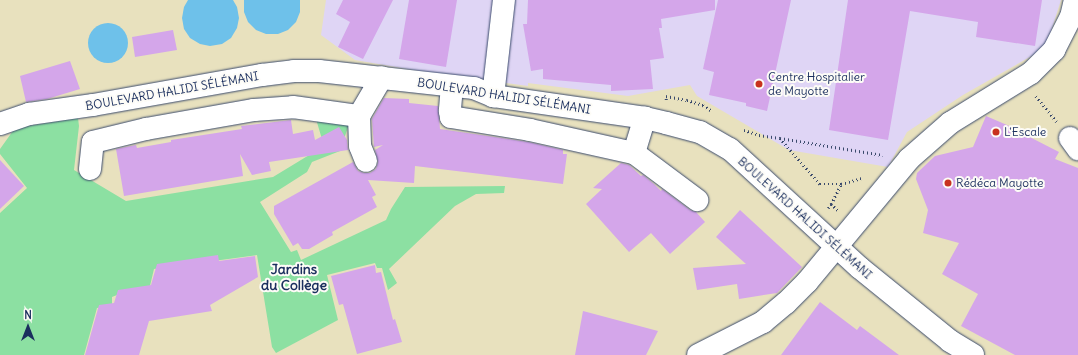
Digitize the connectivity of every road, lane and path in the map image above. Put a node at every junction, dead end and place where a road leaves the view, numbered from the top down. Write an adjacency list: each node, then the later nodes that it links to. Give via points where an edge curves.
1 (504, 0): 7 (street)
2 (1075, 0): 25 (street, via 1071,17 1054,50 1031,73 950,123 915,153)
3 (382, 77): 4 (street, BOULEVARD HALIDI SÉLÉMANI); 6 (street, BOULEVARD HALIDI SÉLÉMANI, via 294,71); 10 (street)
4 (452, 86): 7 (street, BOULEVARD HALIDI SÉLÉMANI, via 474,88); 17 (street, via 452,117 530,130)
5 (1036, 95): 15 (path)
6 (141, 96): 9 (street, BOULEVARD HALIDI SÉLÉMANI); 13 (street)
7 (493, 96): 11 (street, BOULEVARD HALIDI SÉLÉMANI)
8 (0, 108): 9 (street, BOULEVARD HALIDI SÉLÉMANI, via 11,108)
9 (29, 114): 12 (street, BOULEVARD HALIDI SÉLÉMANI)
10 (359, 116): 13 (street, via 293,108 254,110); 19 (street, via 360,146)
11 (645, 118): 16 (street, BOULEVARD HALIDI SÉLÉMANI, via 700,132); 17 (street)
12 (0, 124)
13 (146, 129): 20 (street, via 93,142)
14 (780, 138): 16 (path, via 759,136 740,128); 18 (path); 22 (path, via 820,184)
15 (1074, 144)
16 (730, 149): 25 (street, BOULEVARD HALIDI SÉLÉMANI)
17 (634, 153): 23 (street)
18 (878, 154)
19 (366, 161)
20 (90, 169)
21 (870, 177): 22 (path)
22 (841, 184): 24 (path)
23 (697, 200)
24 (832, 204)
25 (836, 246): 26 (street, via 807,282 763,322); 27 (street, BOULEVARD HALIDI SÉLÉMANI, via 896,299 950,341)
26 (698, 355)
27 (973, 355)

